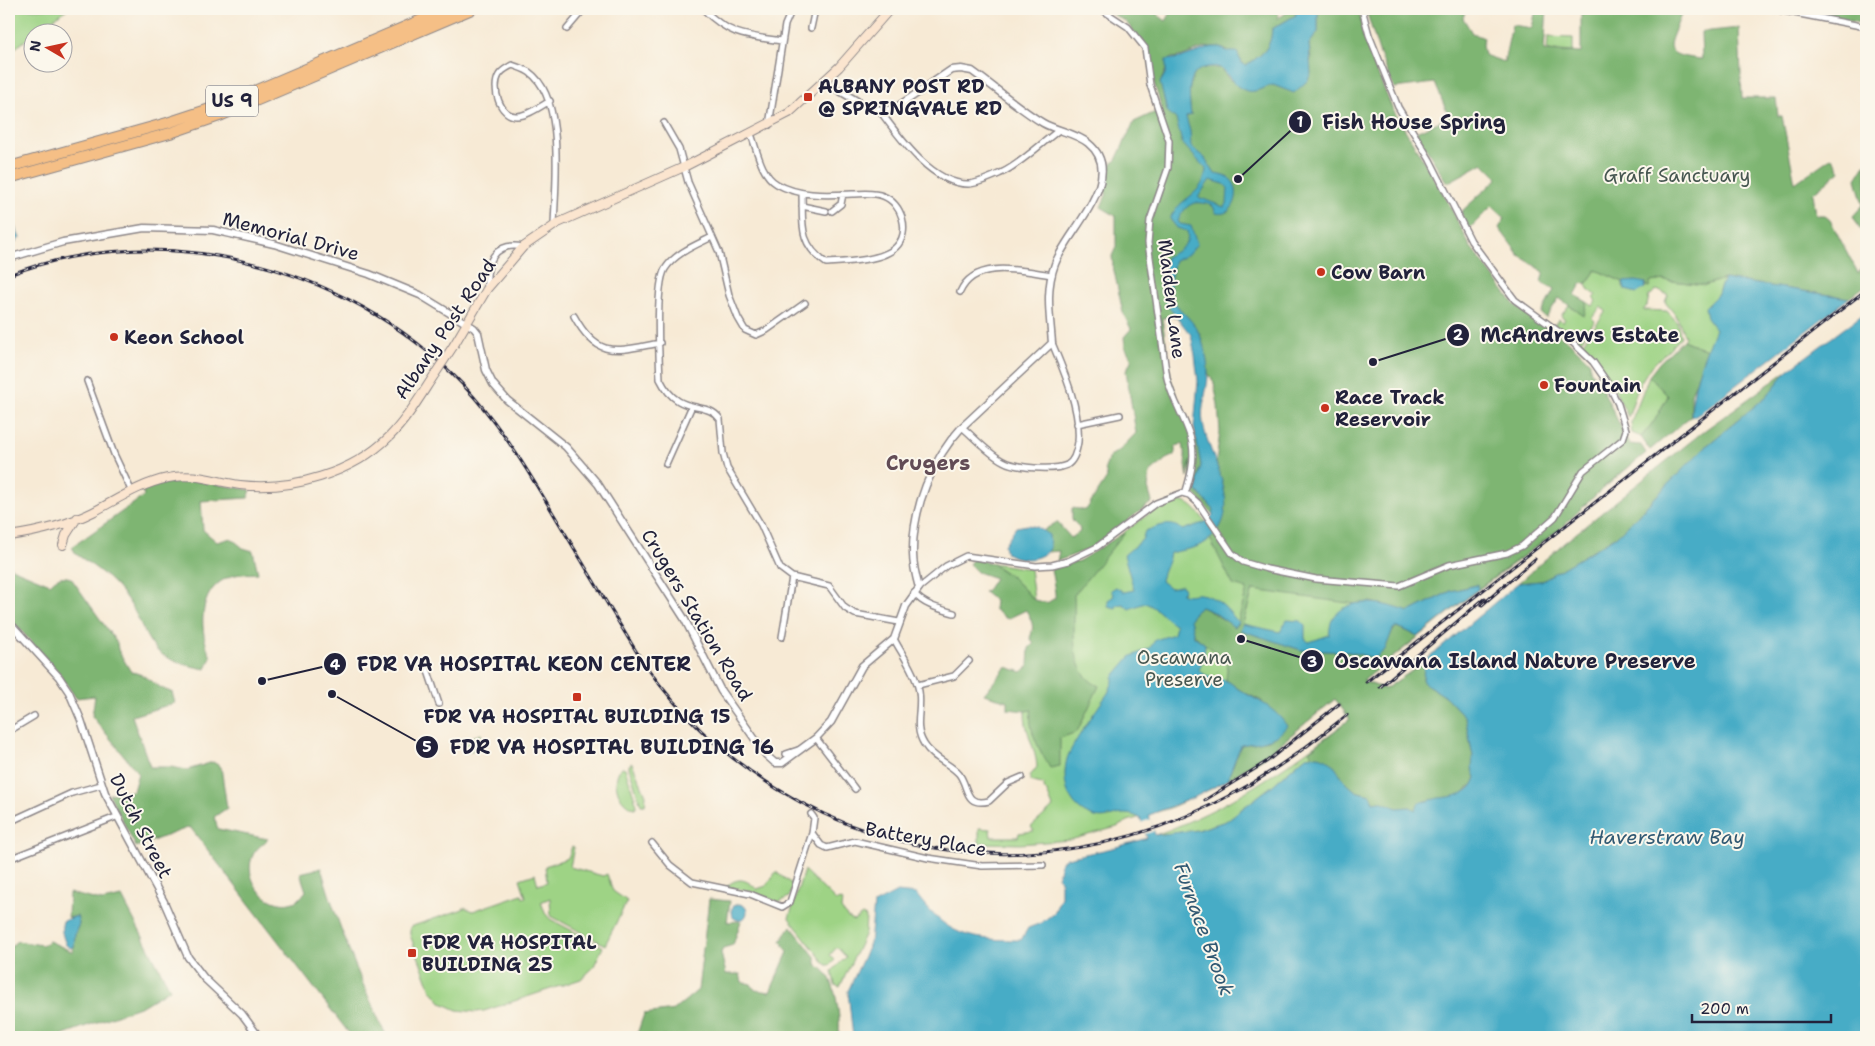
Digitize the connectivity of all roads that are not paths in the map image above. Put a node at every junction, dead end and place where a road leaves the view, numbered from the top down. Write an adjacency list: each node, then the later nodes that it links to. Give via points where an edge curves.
1 (447, 9): 22 (highway, US 9, via 219,106)
2 (472, 9): 24 (highway, US 9, via 222,115)
3 (584, 9): 13 (street)
4 (703, 9): 14 (street, via 716,22 734,32)
5 (792, 9): 14 (street)
6 (814, 9): 12 (street)
7 (890, 9): 15 (main road, Albany Post Road)
8 (1101, 9): 47 (street, Maiden Lane, via 1128,27 1145,48 1150,85 1169,141 1168,168 1150,220 1148,243 1170,392 1193,446)
9 (1362, 9): 47 (street, via 1398,107 1430,160 1471,241 1515,300 1569,339 1593,362 1613,392 1626,429 1625,436 1583,471 1555,517 1526,544 1510,552 1449,566 1402,585 1336,582 1257,567 1237,558 1206,513)
10 (1774, 9): 11 (street)
11 (1866, 27)
12 (811, 28)
13 (567, 29)
14 (782, 41): 19 (street)
15 (823, 81): 17 (street); 19 (main road, Albany Post Road, via 789,113)
16 (550, 101): 16 (street, via 522,115 511,115 499,99 496,90 498,78 512,65 524,70 533,76); 28 (street, via 555,134)
17 (880, 111): 20 (street, via 897,107 951,70 964,69 988,82 1041,122); 20 (street, via 899,138 924,163 950,180 969,184 1002,173)
18 (664, 123): 23 (street, via 679,148)
19 (769, 125): 21 (main road, Albany Post Road)
20 (1059, 130): 32 (street, via 1088,143 1097,154 1102,176 1097,194 1065,242)
21 (751, 134): 23 (main road, Albany Post Road); 25 (street, via 770,179)
22 (9, 167)
23 (684, 167): 28 (main road, Albany Post Road); 29 (street)
24 (9, 178)
25 (802, 193): 26 (street); 27 (street)
26 (843, 194): 27 (street, via 841,204 829,211); 27 (street, via 869,193 882,195 890,201 904,222 897,246 882,255 826,263 804,240)
27 (802, 206)
28 (554, 226): 30 (main road, Albany Post Road)
29 (712, 237): 35 (street, via 729,295 745,330 756,335 768,330); 38 (street, via 687,250 665,269 658,304)
30 (522, 247): 33 (main road, Albany Post Road); 33 (street, via 503,248 493,257 488,264)
31 (9, 258): 37 (street, Memorial Drive, via 63,242 144,228 212,230 274,244 368,274 420,295)
32 (1052, 275): 34 (street, via 995,269 977,274 964,283); 39 (street, via 1048,287)
33 (487, 289): 37 (main road, Albany Post Road)
34 (960, 292)
35 (805, 303)
36 (574, 316): 38 (street, via 588,339 598,346 622,350)
37 (466, 323): 46 (main road, Albany Post Road, bridge, via 435,374 391,434 375,450 345,468 283,485 239,485 179,476); 65 (street, Crugers Station Road, via 478,333 486,370 498,391 566,447 598,484 679,610 721,691 766,755 775,763 782,763)
38 (660, 343): 41 (street, via 662,384 679,403)
39 (1052, 343): 43 (street, via 1067,380); 44 (street)
40 (86, 381): 46 (street, via 114,454)
41 (691, 408): 45 (street); 51 (street, via 711,411 720,419 723,453 728,468 761,526 780,568)
42 (1120, 415): 43 (street)
43 (1077, 424): 44 (street, via 1078,443 1073,459 1066,465 1040,468 1003,461)
44 (962, 427): 52 (street, via 933,467 924,491 912,553)
45 (666, 464)
46 (132, 490): 48 (main road, Albany Post Road)
47 (1185, 494): 52 (street, via 1175,494 1156,504 1097,547 1062,563 1036,566 966,556 946,566)
48 (77, 518): 49 (main road, Albany Post Road); 50 (main road)
49 (9, 536)
50 (63, 545)
51 (792, 577): 55 (street, via 829,586 845,608 855,614); 56 (street)
52 (916, 591): 53 (street, via 919,599); 55 (street)
53 (954, 613)
54 (9, 622): 68 (street, Dutch Street, via 69,692 82,720)
55 (899, 622): 57 (street)
56 (782, 636)
57 (894, 639): 60 (street); 64 (street, via 862,666 837,714)
58 (969, 661): 60 (street, via 954,676)
59 (426, 665): 61 (street)
60 (918, 685): 67 (street, via 918,728 922,742 938,760 959,775 971,799 989,801 1008,783)
61 (439, 704)
62 (34, 716): 63 (street)
63 (9, 731)
64 (816, 738): 65 (street); 69 (street)
65 (801, 750): 66 (street)
66 (786, 754)
67 (1022, 777)
68 (101, 785): 71 (street, Dutch Street); 72 (street, via 72,793)
69 (855, 789)
70 (811, 814): 73 (street, via 814,818)
71 (116, 817): 75 (street); 77 (street, Dutch Street, via 164,902 193,965 236,1006)
72 (9, 822)
73 (812, 834): 74 (street, via 790,902 782,907 750,894 692,882 670,866); 76 (street, Battery Place, via 827,848 855,841 928,858 982,866)
74 (652, 843)
75 (9, 859)
76 (1043, 865)
77 (260, 1037)

